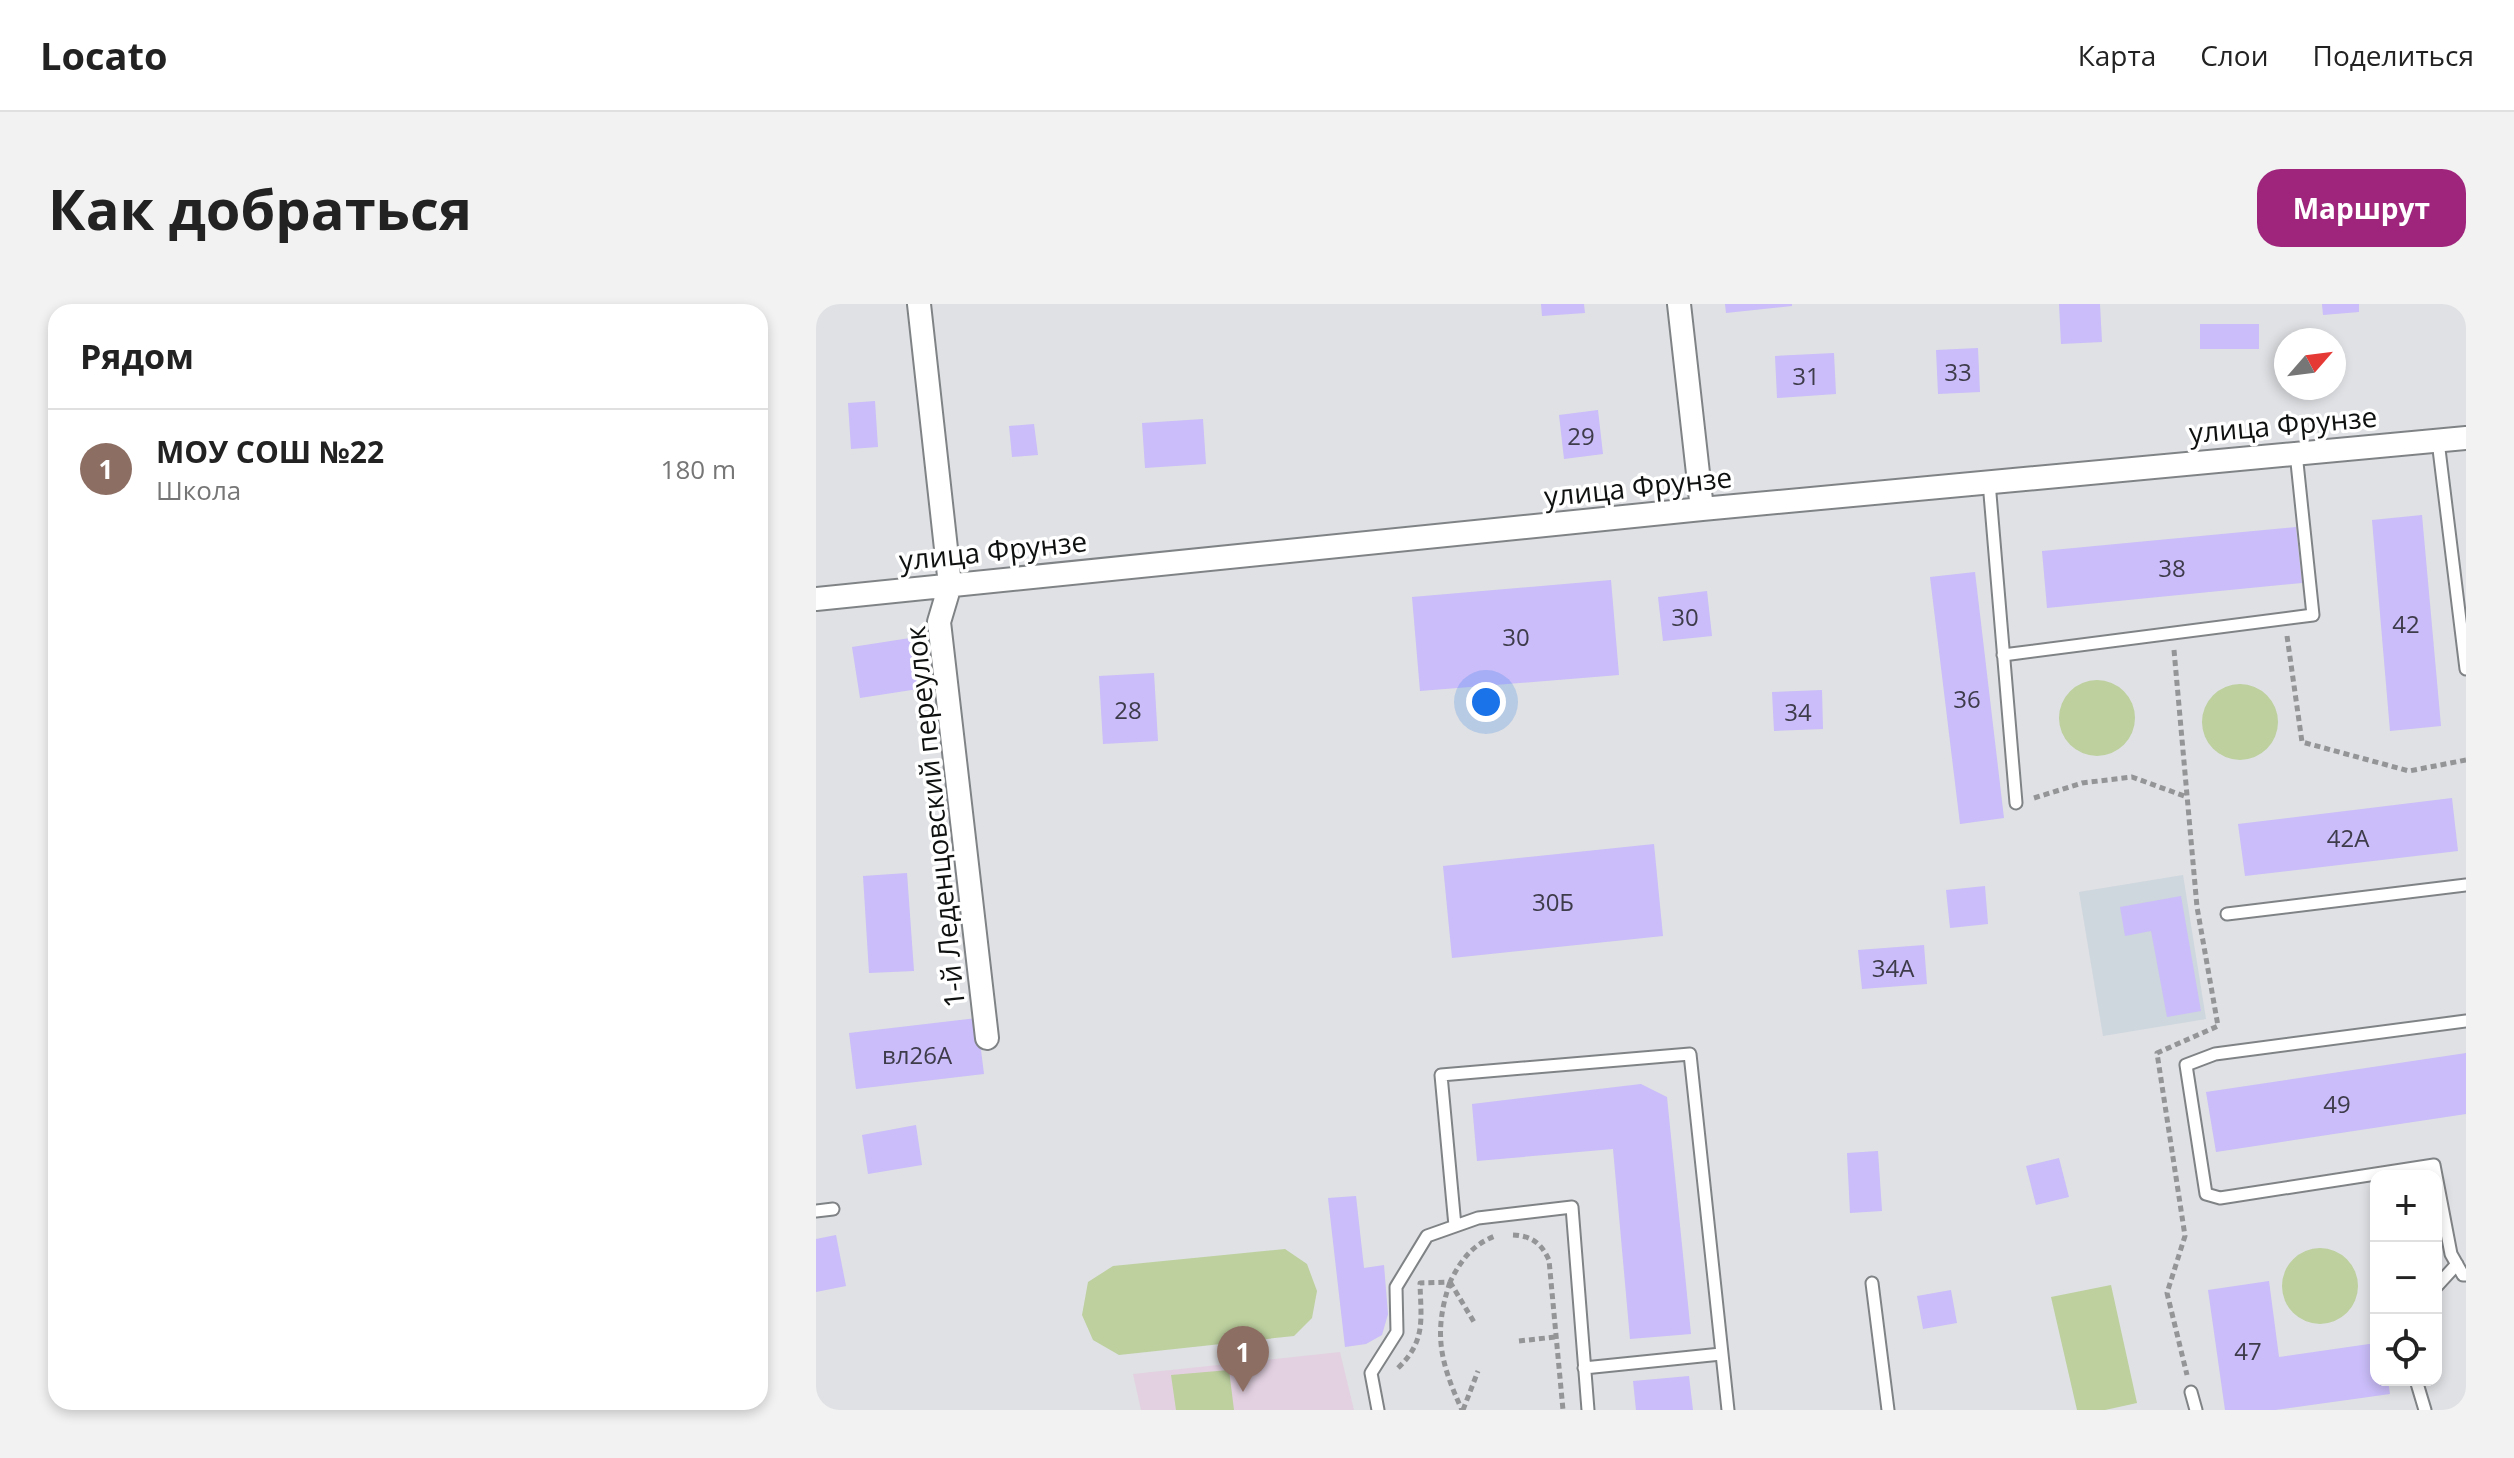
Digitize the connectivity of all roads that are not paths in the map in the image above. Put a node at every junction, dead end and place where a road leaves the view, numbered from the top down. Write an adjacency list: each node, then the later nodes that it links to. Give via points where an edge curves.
1 (919, 304): 8 (street, 1-й Леденцовский переулок)
2 (1679, 304): 7 (street)
3 (2466, 438): 4 (street, улица Фрунзе)
4 (2438, 441): 5 (street, улица Фрунзе); 9 (lane)
5 (2296, 453): 6 (street, улица Фрунзе); 11 (lane, via 2313,615)
6 (1989, 482): 7 (street, улица Фрунзе); 11 (lane)
7 (1702, 509): 8 (street, улица Фрунзе)
8 (950, 585): 10 (street, улица Фрунзе); 17 (street, 1-й Леденцовский переулок, via 939,622)
9 (2461, 587): 12 (lane)
10 (816, 599)
11 (2003, 655): 13 (lane)
12 (2466, 669)
13 (2016, 803)
14 (2466, 885): 15 (lane)
15 (2227, 914)
16 (2466, 1021): 21 (lane, via 2215,1054 2186,1065 2206,1194 2220,1198 2434,1165)
17 (987, 1038)
18 (833, 1209): 19 (lane)
19 (816, 1211)
20 (1455, 1226): 25 (lane, via 1441,1075 1690,1054); 26 (lane, via 1478,1218 1572,1207); 29 (lane, via 1427,1236 1396,1287 1397,1332 1371,1373)
21 (2457, 1264): 22 (lane); 23 (lane)
22 (2466, 1275)
23 (2442, 1280)
24 (1872, 1283): 32 (lane)
25 (1721, 1354): 26 (lane); 31 (lane)
26 (1584, 1368): 30 (lane)
27 (2418, 1386): 34 (lane)
28 (2191, 1392): 33 (lane)
29 (1378, 1410)
30 (1588, 1410)
31 (1728, 1410)
32 (1888, 1410)
33 (2196, 1410)
34 (2425, 1410)

